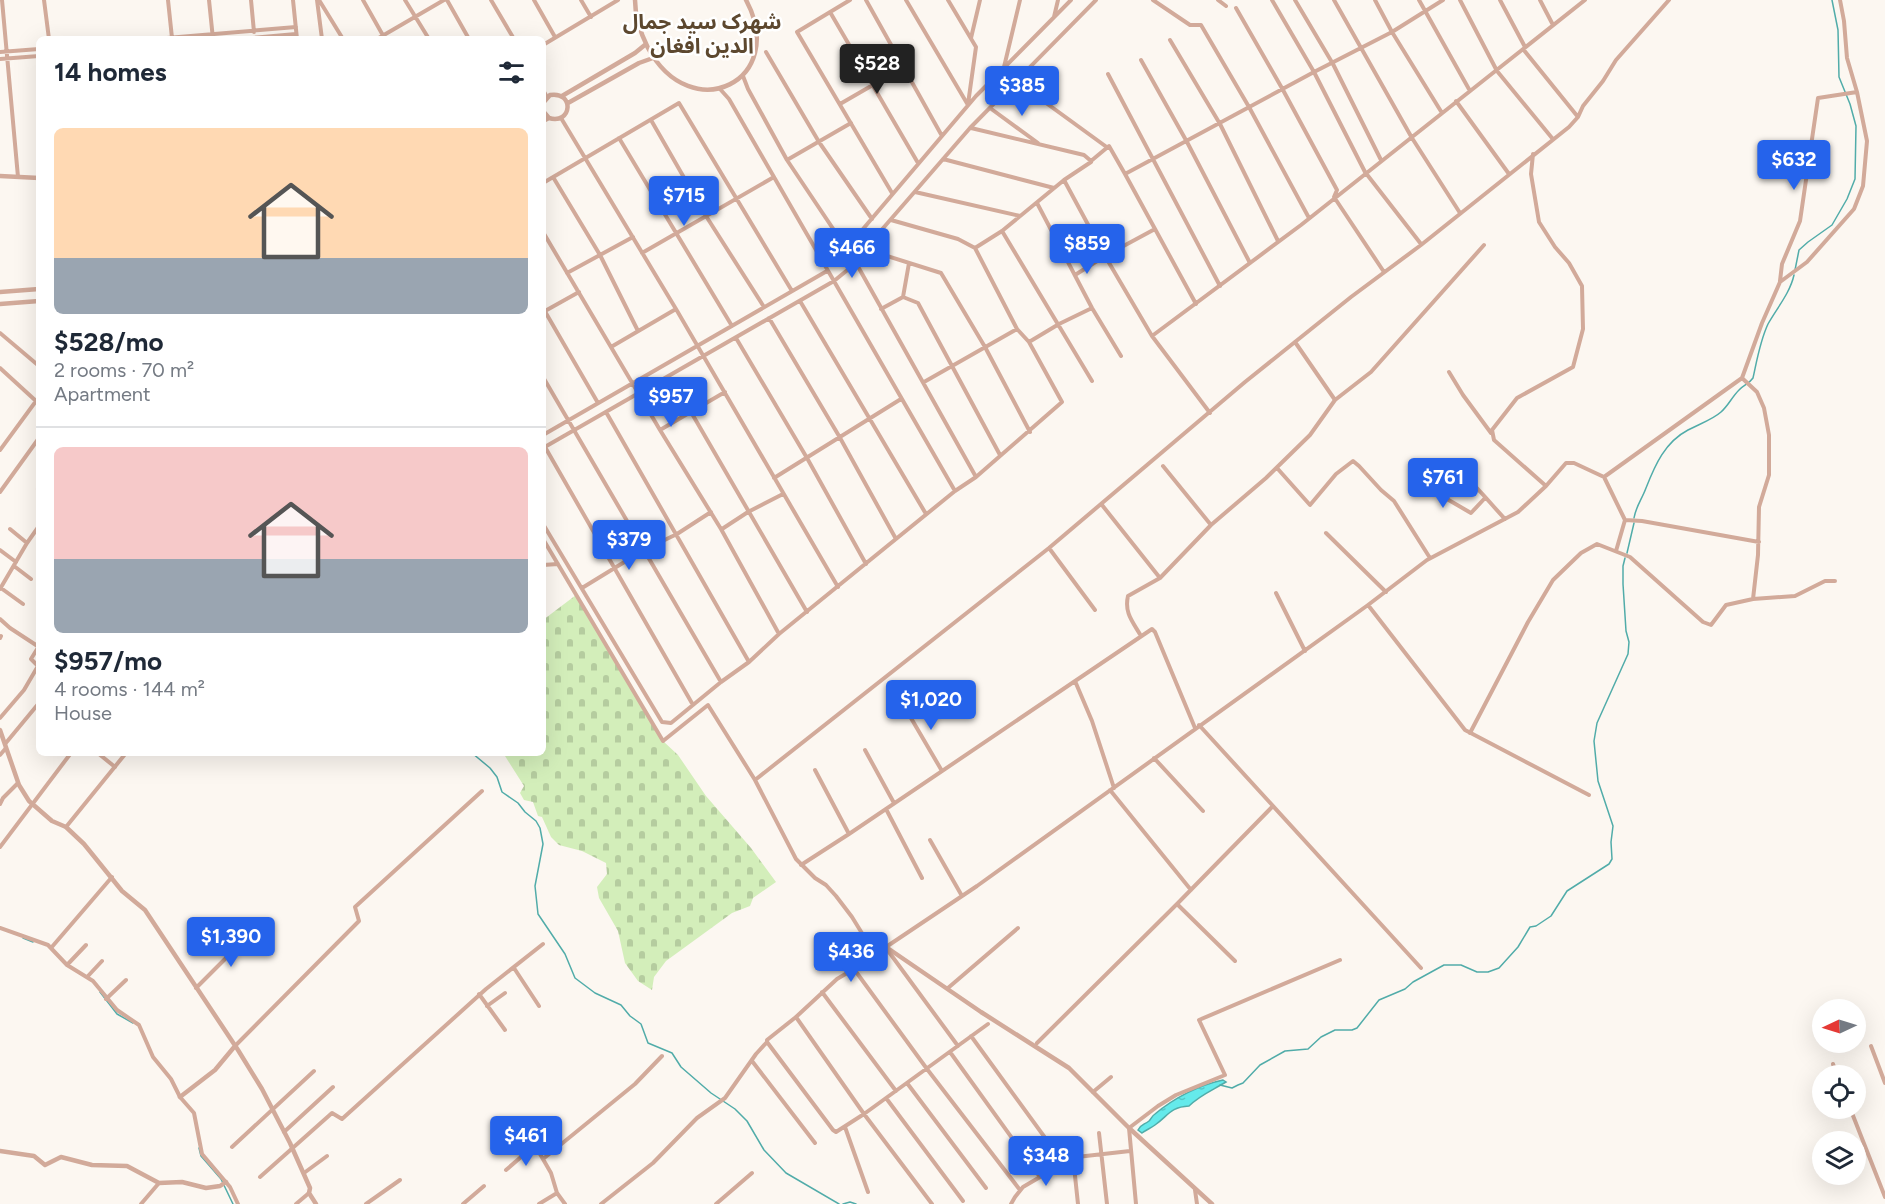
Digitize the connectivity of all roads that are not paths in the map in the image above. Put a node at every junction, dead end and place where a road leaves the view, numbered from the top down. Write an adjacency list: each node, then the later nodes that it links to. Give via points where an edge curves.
1 (2, 0): 72 (street)
2 (44, 0): 51 (street)
3 (168, 0): 52 (street)
4 (209, 0): 53 (street)
5 (251, 0): 49 (street)
6 (293, 0): 48 (street)
7 (318, 0): 57 (street); 58 (street)
8 (363, 0): 59 (street)
9 (405, 0): 44 (street)
10 (446, 0): 44 (street); 62 (street)
11 (491, 0): 63 (street)
12 (534, 0): 64 (street)
13 (580, 0): 45 (street)
14 (618, 0): 45 (street)
15 (635, 0): 68 (street, via 635,15)
16 (850, 0): 43 (street)
17 (866, 0): 81 (street)
18 (906, 0): 98 (street)
19 (948, 0): 65 (street)
20 (980, 0): 65 (street)
21 (1020, 0): 82 (street)
22 (1058, 0): 46 (street)
23 (1071, 0): 46 (street)
24 (1096, 0): 87 (street)
25 (1153, 0): 99 (street, via 1190,25 1201,25)
26 (1218, 0): 40 (street)
27 (1272, 0): 84 (street)
28 (1295, 0): 80 (street)
29 (1334, 0): 69 (street)
30 (1375, 0): 50 (street)
31 (1419, 0): 42 (street)
32 (1443, 0): 42 (street)
33 (1460, 0): 83 (street)
34 (1500, 0): 70 (street)
35 (1540, 0): 47 (street)
36 (1670, 0): 103 (street, via 1616,60)
37 (1840, 0): 92 (street, via 1847,58)
38 (748, 1): 86 (street, via 758,38)
39 (1582, 1): 47 (street)
40 (1226, 6)
41 (1236, 8): 90 (street)
42 (1425, 11): 50 (street); 91 (street)
43 (830, 12): 88 (street); 97 (street, via 797,32)
44 (415, 17): 60 (street); 61 (street)
45 (591, 17): 64 (street)
46 (1054, 17): 82 (street)
47 (1553, 25): 70 (street)
48 (296, 27): 49 (street); 56 (street)
49 (254, 31): 54 (street); 55 (street)
50 (1392, 32): 69 (street); 101 (street)
51 (49, 36)
52 (172, 36)
53 (213, 36)
54 (220, 36)
55 (255, 36)
56 (297, 36)
57 (322, 36)
58 (341, 36)
59 (383, 36)
60 (386, 36)
61 (427, 36)
62 (467, 36)
63 (512, 36)
64 (555, 37): 67 (street)
65 (971, 38): 98 (street, via 976,47)
66 (1170, 40): 109 (street)
67 (546, 43)
68 (646, 44): 76 (street); 93 (street)
69 (1361, 48): 80 (street); 113 (street)
70 (1524, 48): 83 (street); 103 (street)
71 (36, 49): 72 (street)
72 (7, 51): 73 (street); 78 (street)
73 (0, 52)
74 (766, 52): 115 (street)
75 (36, 56): 78 (street)
76 (653, 58): 89 (street, via 679,83 690,88); 96 (street)
77 (0, 59): 78 (street)
78 (8, 59): 131 (street)
79 (1141, 60): 116 (street)
80 (1333, 63): 84 (street); 124 (street)
81 (904, 67): 88 (street); 111 (street)
82 (1004, 68): 98 (street)
83 (1497, 70): 91 (street); 114 (street)
84 (1314, 72): 90 (street); 127 (street)
85 (1108, 74): 122 (street)
86 (743, 76): 89 (street); 123 (street)
87 (1016, 81): 100 (street); 118 (street)
88 (873, 85): 97 (street); 126 (street)
89 (720, 89): 133 (street)
90 (1283, 90): 99 (street); 140 (street, via 1337,190)
91 (1470, 91): 95 (street)
92 (1857, 92): 171 (street, via 1867,141 1863,186 1854,209 1807,262); 171 (street, via 1818,98 1800,221 1782,264)
93 (562, 96): 94 (street); 96 (street)
94 (547, 97)
95 (1456, 101): 101 (street); 129 (street)
96 (567, 103): 105 (street, via 567,112)
97 (840, 104): 108 (street)
98 (968, 105): 111 (street)
99 (1249, 107): 109 (street); 146 (street)
100 (990, 108): 110 (street); 117 (street)
101 (1442, 113): 113 (street)
102 (546, 114): 104 (street)
103 (1578, 117): 114 (street)
104 (549, 118): 105 (street); 106 (street)
105 (561, 118): 120 (street)
106 (546, 120)
107 (651, 120): 112 (street); 141 (street, via 679,103); 144 (street)
108 (851, 123): 115 (street); 139 (street)
109 (1220, 124): 116 (street); 154 (street)
110 (970, 128): 117 (street); 121 (street)
111 (942, 136): 126 (street)
112 (619, 138): 120 (street); 151 (street)
113 (1412, 138): 124 (street); 143 (street)
114 (1552, 139): 119 (street)
115 (819, 142): 123 (street); 147 (street)
116 (1187, 142): 122 (street); 165 (street)
117 (1041, 145): 125 (street)
118 (1108, 147): 125 (street); 128 (street)
119 (1533, 154): 129 (street); 231 (street, via 1539,222 1582,286 1583,329 1573,367 1517,398 1492,430)
120 (585, 158): 132 (street); 153 (street)
121 (943, 159): 137 (street); 138 (street)
122 (1152, 159): 128 (street); 172 (street)
123 (787, 160): 158 (street)
124 (1381, 160): 127 (street)
125 (1091, 161): 135 (street)
126 (918, 163): 139 (street)
127 (1365, 172): 140 (street); 156 (street)
128 (1125, 174): 149 (street)
129 (1509, 174): 143 (street)
130 (0, 176): 131 (street)
131 (18, 177): 134 (street)
132 (553, 177): 136 (street); 161 (street)
133 (774, 177): 141 (street); 166 (street)
134 (36, 178)
135 (1064, 180): 137 (street); 162 (street)
136 (546, 181)
137 (1054, 188): 142 (street)
138 (915, 192): 145 (street); 148 (street)
139 (892, 193): 147 (street)
140 (1334, 197): 146 (street); 167 (street)
141 (738, 198): 144 (street); 175 (street)
142 (1037, 203): 145 (street); 169 (street)
143 (1460, 213): 156 (street)
144 (706, 216): 151 (street); 184 (street)
145 (1021, 216): 150 (street)
146 (1309, 218): 154 (street)
147 (872, 219): 158 (street)
148 (891, 220): 157 (street, via 958,239); 159 (street)
149 (1155, 229): 162 (street); 183 (street)
150 (1002, 231): 157 (street); 191 (street)
151 (675, 234): 160 (street); 192 (street)
152 (546, 237): 168 (street)
153 (633, 237): 160 (street); 161 (street)
154 (1278, 241): 165 (street)
155 (1484, 244): 219 (street, via 1371,372)
156 (1421, 245): 167 (street)
157 (975, 248): 193 (street)
158 (846, 249): 163 (street)
159 (865, 249): 163 (street); 164 (street)
160 (642, 253): 187 (street)
161 (600, 255): 168 (street); 194 (street)
162 (1105, 256): 169 (street); 196 (street)
163 (856, 263): 170 (street); 188 (street)
164 (909, 263): 179 (street); 202 (street, via 941,273)
165 (1250, 263): 172 (street)
166 (827, 271): 170 (street); 175 (street)
167 (1384, 272): 199 (street)
168 (567, 273): 178 (street)
169 (1075, 275): 185 (street)
170 (834, 281): 180 (street); 217 (street)
171 (1780, 282): 209 (street)
172 (1220, 286): 183 (street)
173 (0, 287): 177 (street)
174 (36, 289): 177 (street)
175 (792, 291): 184 (street)
176 (0, 292): 177 (street)
177 (7, 292)
178 (579, 292): 186 (street); 201 (street)
179 (903, 297): 188 (street); 206 (street, via 918,303)
180 (800, 300): 190 (street); 224 (street)
181 (36, 301): 182 (street)
182 (0, 304)
183 (1196, 304): 196 (street)
184 (765, 308): 192 (street)
185 (1092, 308): 191 (street); 204 (street)
186 (546, 309)
187 (676, 309): 194 (street); 200 (street)
188 (881, 309): 212 (street)
189 (546, 313): 220 (street)
190 (769, 318): 197 (street); 230 (street)
191 (1059, 324): 198 (street); 210 (street)
192 (732, 326): 200 (street)
193 (1017, 329): 198 (street); 202 (street)
194 (638, 331): 201 (street)
195 (0, 333): 205 (street)
196 (1152, 336): 223 (street)
197 (736, 338): 203 (street); 237 (street)
198 (1029, 342): 228 (street, via 1062,402)
199 (1295, 342): 219 (street); 223 (street)
200 (697, 346): 203 (street); 213 (street)
201 (611, 347): 213 (street)
202 (985, 347): 206 (street); 228 (street)
203 (704, 356): 214 (street); 215 (street)
204 (1121, 356)
205 (36, 363)
206 (953, 365): 212 (street); 236 (street)
207 (0, 368): 216 (street)
208 (1449, 372): 231 (street)
209 (1742, 378): 243 (street); 264 (street, via 1757,392 1769,435 1768,475 1759,507)
210 (1092, 381)
211 (546, 382): 225 (street)
212 (924, 382): 242 (street)
213 (632, 383): 215 (street); 220 (street)
214 (724, 392): 222 (street); 244 (street)
215 (638, 394): 221 (street); 226 (street)
216 (36, 398)
217 (902, 399): 224 (street); 246 (street)
218 (36, 400): 234 (street)
219 (1335, 400): 239 (street, via 1310,435)
220 (598, 403): 225 (street)
221 (606, 412): 227 (street); 262 (street)
222 (690, 412): 226 (street); 252 (street)
223 (1210, 412): 250 (street)
224 (869, 419): 230 (street); 253 (street)
225 (569, 420): 227 (street); 229 (street)
226 (660, 430): 251 (street)
227 (574, 431): 233 (street); 269 (street)
228 (1030, 432): 236 (street)
229 (546, 433)
230 (839, 436): 237 (street); 263 (street)
231 (1493, 436): 245 (street)
232 (36, 442): 247 (street)
233 (546, 447)
234 (0, 450)
235 (546, 451): 276 (street)
236 (1000, 455): 242 (street)
237 (807, 458): 244 (street); 274 (street)
238 (1163, 466): 256 (street)
239 (1277, 468): 256 (street); 271 (street, via 1310,505 1336,474 1353,461 1394,501)
240 (1459, 471): 249 (street)
241 (1439, 473): 249 (street, via 1428,488 1471,513)
242 (976, 477): 246 (street)
243 (1604, 477): 245 (street, via 1566,463); 255 (street)
244 (774, 478): 248 (street)
245 (1546, 486): 254 (street)
246 (955, 491): 253 (street)
247 (0, 492)
248 (783, 494): 252 (street); 281 (street)
249 (1485, 498): 254 (street)
250 (1102, 505): 267 (street); 277 (street)
251 (711, 512): 259 (street); 262 (street)
252 (748, 512): 259 (street); 289 (street)
253 (926, 514): 263 (street)
254 (1505, 519): 271 (street)
255 (1625, 520): 264 (street); 270 (street)
256 (1211, 525): 277 (street)
257 (10, 529): 265 (street)
258 (546, 529): 282 (street)
259 (722, 529): 291 (street)
260 (36, 530): 265 (street)
261 (1326, 533): 283 (street)
262 (677, 534): 269 (street); 296 (street)
263 (896, 539): 274 (street)
264 (1759, 542): 285 (street)
265 (27, 543): 272 (street)
266 (546, 544): 273 (street)
267 (1049, 548): 288 (street); 318 (street)
268 (0, 550): 272 (street)
269 (644, 550): 276 (street); 300 (street)
270 (1616, 551): 285 (street, via 1630,557 1711,625 1726,605); 306 (street, via 1597,544 1581,553 1553,580)
271 (1430, 558): 283 (street)
272 (15, 564): 278 (street); 280 (street)
273 (558, 564): 275 (street); 318 (street, via 663,741 708,705)
274 (866, 564): 281 (street)
275 (546, 565)
276 (615, 568): 282 (street); 302 (street)
277 (1160, 578): 292 (street, via 1128,596 1128,613)
278 (31, 579)
279 (1835, 581): 285 (street, via 1825,581 1795,596)
280 (1, 586): 286 (street)
281 (838, 587): 289 (street)
282 (582, 588): 302 (street, via 662,722 671,723)
283 (1386, 592): 287 (street)
284 (1276, 593): 295 (street)
285 (1753, 599)
286 (23, 604)
287 (1368, 605): 295 (street); 306 (street)
288 (1095, 610)
289 (807, 612): 291 (street)
290 (0, 619): 293 (street)
291 (779, 634): 296 (street)
292 (1141, 636): 299 (street); 305 (street, via 1155,632)
293 (36, 644)
294 (36, 651): 297 (street, via 31,659)
295 (1305, 651): 305 (street)
296 (749, 662): 300 (street)
297 (36, 664)
298 (36, 669): 304 (street)
299 (1075, 681): 317 (street); 320 (street, via 1092,721)
300 (721, 682): 302 (street)
301 (901, 701): 317 (street)
302 (693, 705)
303 (36, 708): 308 (street)
304 (0, 718)
305 (1197, 726): 314 (street); 326 (street)
306 (1470, 733): 322 (street)
307 (1, 735): 308 (street)
308 (5, 746): 310 (street); 319 (street)
309 (865, 750): 323 (street)
310 (0, 755)
311 (69, 756): 325 (street)
312 (101, 756): 315 (street)
313 (124, 756): 315 (street)
314 (1154, 758): 320 (street); 328 (street)
315 (115, 767): 329 (street)
316 (815, 770): 330 (street)
317 (942, 771): 323 (street)
318 (755, 780): 333 (street)
319 (18, 783): 324 (street); 325 (street)
320 (1112, 789): 336 (street); 337 (street)
321 (482, 790): 370 (street, via 355,907 359,921)
322 (1588, 795)
323 (894, 803): 327 (street)
324 (0, 804)
325 (31, 804): 329 (street); 332 (street)
326 (1274, 806): 336 (street); 352 (street)
327 (886, 809): 330 (street); 335 (street)
328 (1203, 811)
329 (66, 827): 334 (street)
330 (849, 834): 333 (street)
331 (930, 840): 337 (street)
332 (0, 847)
333 (801, 865): 346 (street, via 836,896)
334 (111, 877): 345 (street); 356 (street, via 145,910)
335 (922, 878)
336 (1191, 890): 338 (street)
337 (962, 896): 344 (street)
338 (1177, 904): 349 (street); 369 (street)
339 (0, 928): 345 (street)
340 (1018, 928): 357 (street)
341 (251, 933): 356 (street)
342 (543, 944): 351 (street)
343 (86, 945): 350 (street)
344 (886, 947): 346 (street); 357 (street); 371 (street)
345 (51, 948): 350 (street)
346 (876, 956): 353 (street)
347 (1340, 960): 390 (street, via 1199,1020 1225,1075 1176,1095)
348 (102, 961): 354 (street)
349 (1235, 961)
350 (67, 965): 354 (street)
351 (514, 968): 360 (street); 363 (street)
352 (1421, 968)
353 (854, 969): 358 (street); 376 (street)
354 (88, 976): 361 (street)
355 (126, 980): 361 (street)
356 (196, 988): 370 (street)
357 (948, 988): 383 (street, via 1069,1068)
358 (822, 992): 364 (street); 382 (street)
359 (505, 993): 362 (street)
360 (479, 994): 362 (street); 395 (street, via 342,1119 333,1113)
361 (106, 999): 384 (street, via 139,1025 150,1051)
362 (488, 1006): 366 (street)
363 (539, 1006)
364 (796, 1017): 368 (street); 387 (street)
365 (988, 1024): 367 (street)
366 (505, 1030)
367 (971, 1036): 371 (street); 402 (street)
368 (767, 1042): 375 (street); 389 (street, via 833,1130)
369 (1036, 1043)
370 (235, 1046): 384 (street, via 215,1070); 386 (street)
371 (957, 1046): 373 (street)
372 (1871, 1046): 380 (street)
373 (950, 1052): 376 (street); 407 (street)
374 (662, 1056): 401 (street, via 635,1084)
375 (752, 1061): 393 (street); 428 (street, via 725,1098)
376 (927, 1069): 379 (street); 413 (street)
377 (315, 1071): 386 (street)
378 (1111, 1077): 383 (street)
379 (907, 1083): 382 (street); 412 (street)
380 (1885, 1083)
381 (333, 1087): 391 (street)
382 (896, 1091): 385 (street)
383 (1092, 1092): 390 (street)
384 (180, 1097): 409 (street, via 194,1113 202,1154)
385 (885, 1098): 387 (street); 419 (street)
386 (273, 1111): 391 (street); 394 (street)
387 (864, 1114): 389 (street); 430 (street)
388 (1854, 1119): 418 (street)
389 (845, 1127): 416 (street)
390 (1129, 1128): 397 (street); 414 (street)
391 (284, 1132): 395 (street)
392 (1099, 1133): 398 (street)
393 (815, 1143)
394 (232, 1146)
395 (292, 1149): 404 (street); 406 (street)
396 (0, 1151): 410 (street, via 34,1156 45,1165 61,1157 127,1166)
397 (1130, 1151): 398 (street); 434 (street)
398 (1101, 1155): 400 (street); 433 (street)
399 (327, 1156): 404 (street)
400 (1073, 1157): 402 (street); 432 (street)
401 (543, 1159): 403 (street, via 535,1147); 415 (street)
402 (1062, 1161): 407 (street)
403 (507, 1170)
404 (304, 1173): 417 (street)
405 (752, 1173): 429 (street)
406 (260, 1177)
407 (1040, 1177): 413 (street)
408 (400, 1180): 424 (street)
409 (226, 1182): 410 (street, via 206,1188 182,1182); 421 (street)
410 (159, 1183): 420 (street)
411 (484, 1186): 425 (street)
412 (986, 1188)
413 (1020, 1190): 431 (street)
414 (1195, 1190): 435 (street); 436 (street)
415 (557, 1192): 426 (street); 427 (street)
416 (868, 1192)
417 (309, 1193): 422 (street); 423 (street)
418 (1885, 1197)
419 (963, 1201)
420 (141, 1204)
421 (238, 1204)
422 (296, 1204)
423 (316, 1204)
424 (366, 1204)
425 (463, 1204)
426 (539, 1204)
427 (565, 1204)
428 (601, 1204)
429 (716, 1204)
430 (932, 1204)
431 (1011, 1204)
432 (1078, 1204)
433 (1107, 1204)
434 (1136, 1204)
435 (1197, 1204)
436 (1212, 1204)

